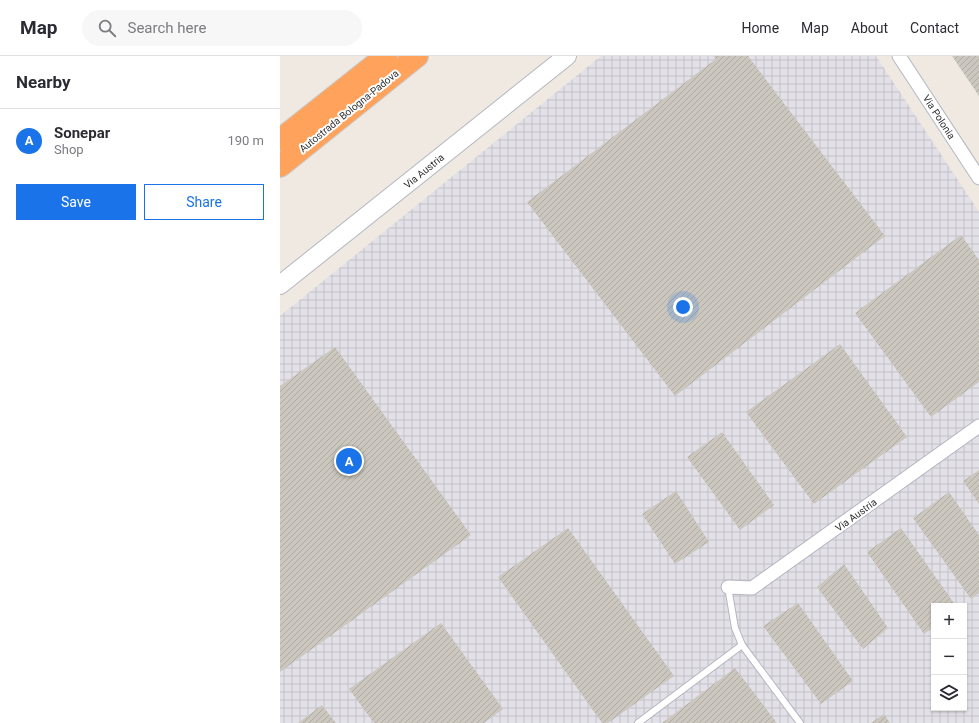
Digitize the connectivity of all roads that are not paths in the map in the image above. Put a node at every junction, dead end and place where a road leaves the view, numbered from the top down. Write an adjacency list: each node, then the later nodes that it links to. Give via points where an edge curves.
1 (386, 56): 5 (highway, Autostrada Bologna-Padova)
2 (417, 56): 6 (highway, Autostrada Bologna-Padova)
3 (567, 56): 8 (street, Via Austria)
4 (899, 56): 7 (street, Via Polonia)
5 (280, 140)
6 (280, 166)
7 (979, 178)
8 (280, 285)
9 (979, 426): 10 (street, Via Austria, via 752,588)
10 (728, 587): 11 (lane)
11 (742, 645): 12 (lane); 13 (lane)
12 (638, 723)
13 (800, 723)

